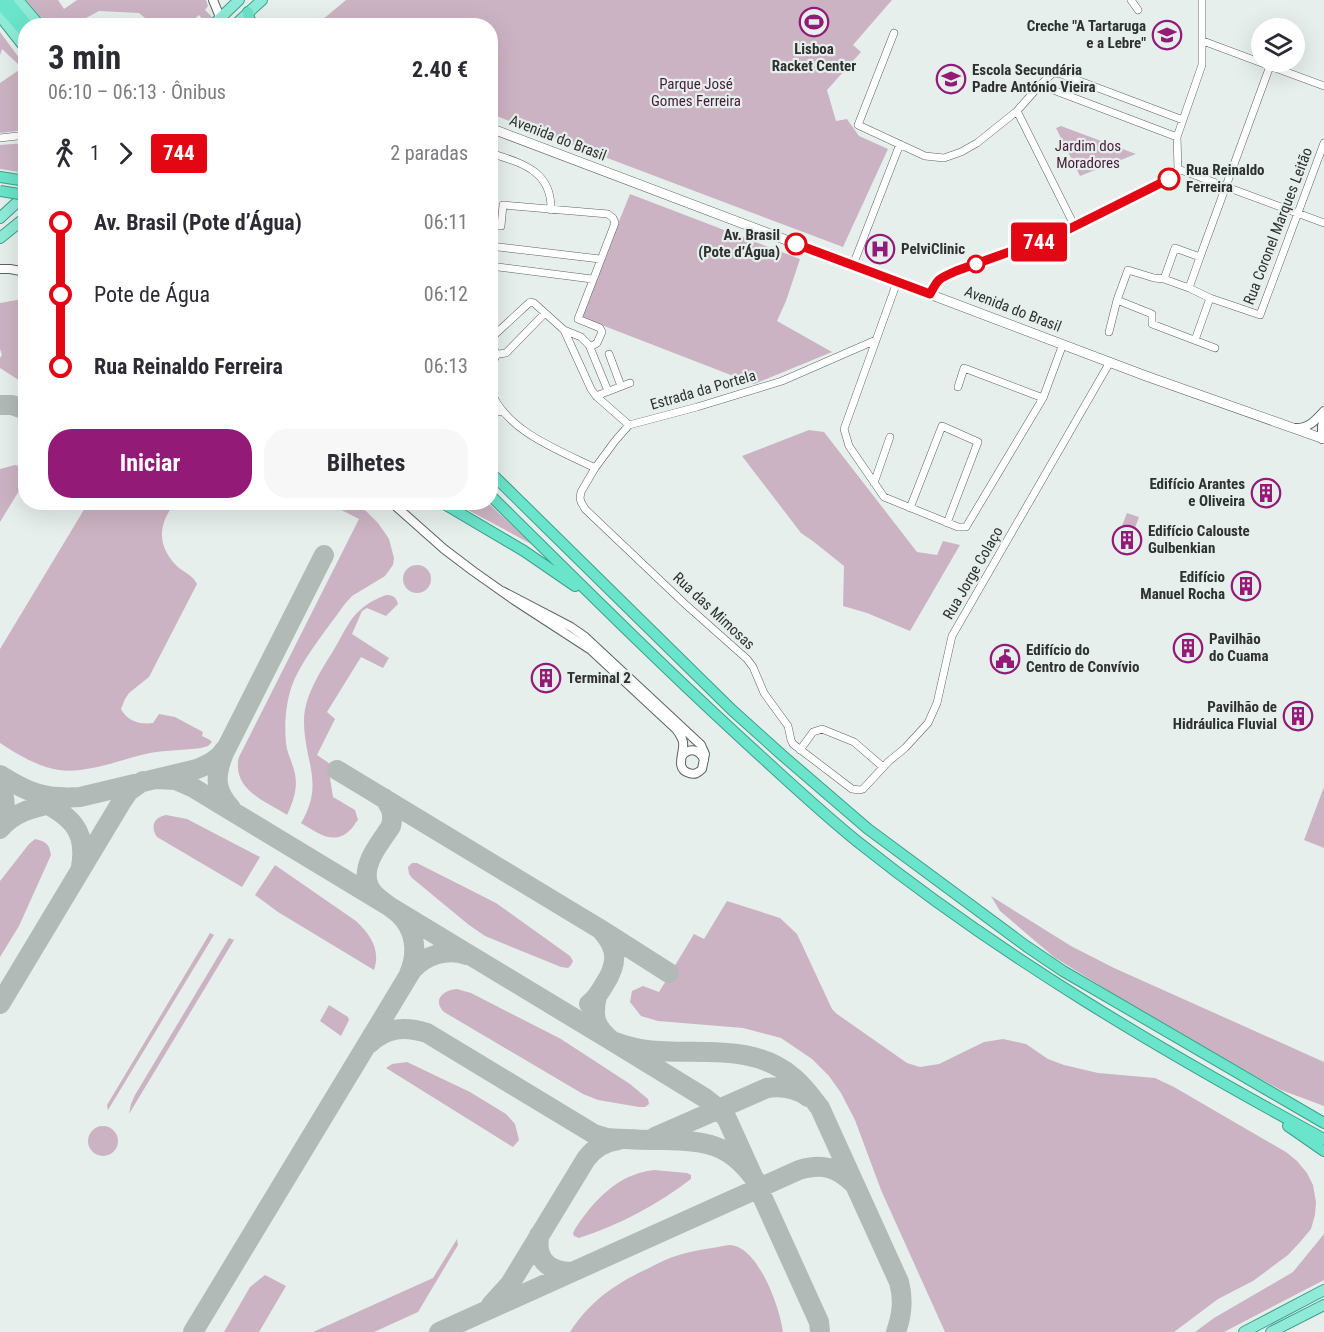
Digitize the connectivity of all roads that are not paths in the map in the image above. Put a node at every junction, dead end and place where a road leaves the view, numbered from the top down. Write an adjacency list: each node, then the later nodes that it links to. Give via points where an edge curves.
1 (7, 0): 13 (highway)
2 (18, 0): 14 (main road)
3 (213, 0): 12 (street)
4 (262, 0): 10 (main road)
5 (1131, 0): 9 (street)
6 (1202, 0): 20 (street)
7 (236, 1): 12 (main road)
8 (0, 4): 17 (highway)
9 (1138, 10)
10 (248, 12): 15 (main road); 16 (highway)
11 (0, 16): 19 (main road)
12 (220, 17)
13 (22, 18)
14 (33, 18)
15 (242, 18)
16 (249, 18)
17 (18, 25)
18 (894, 33): 33 (street, via 858,125)
19 (18, 39)
20 (1203, 41): 21 (street); 27 (street, via 1202,65)
21 (1251, 59)
22 (1268, 72): 36 (street)
23 (1286, 72): 25 (street)
24 (1040, 85): 26 (street); 27 (street, via 1053,73 1061,74); 30 (street)
25 (1324, 86)
26 (1017, 111): 33 (street, via 977,143 945,158 925,156); 46 (street)
27 (1183, 120): 30 (street)
28 (498, 131): 51 (main road, Avenida do Brasil)
29 (18, 136): 31 (street)
30 (1177, 137): 35 (street)
31 (0, 138)
32 (1324, 143): 41 (street, Rua Coronel Marques Leitão)
33 (900, 144): 51 (street)
34 (498, 156): 40 (street, via 538,173 550,196)
35 (1178, 169): 36 (street); 46 (street, via 1169,179)
36 (1226, 187): 41 (street); 49 (street)
37 (0, 191): 38 (highway, bridge)
38 (18, 194)
39 (18, 202): 42 (main road)
40 (551, 210): 45 (street, via 503,205); 50 (street, via 608,214 614,218)
41 (1298, 213): 44 (street); 60 (street, Rua Coronel Marques Leitão, via 1260,315)
42 (0, 218)
43 (18, 223): 47 (main road)
44 (1324, 223)
45 (498, 226)
46 (1075, 227): 59 (street, via 956,271 938,280)
47 (0, 238)
48 (498, 247): 50 (street)
49 (1200, 257): 56 (street, via 1175,248); 58 (street)
50 (600, 259): 55 (street)
51 (853, 265): 57 (main road, Avenida do Brasil)
52 (498, 267): 55 (street)
53 (0, 269): 54 (street)
54 (18, 270)
55 (592, 279): 69 (street, via 578,318 602,332 597,343)
56 (1164, 279): 58 (street, Rua Coronel Marques Leitão); 61 (street, Rua Coronel Marques Leitão, via 1128,270)
57 (897, 282): 59 (main road, Avenida do Brasil); 66 (street)
58 (1189, 288): 60 (street, Rua Coronel Marques Leitão)
59 (930, 294): 68 (main road, Avenida do Brasil)
60 (1210, 298): 67 (street)
61 (1117, 300): 65 (street); 67 (street, via 1152,314 1152,324)
62 (545, 313): 63 (street); 64 (street, via 531,302); 71 (street, via 506,353)
63 (564, 330): 69 (street); 78 (street)
64 (498, 332)
65 (1109, 332)
66 (876, 340): 85 (street, Estrada da Portela, via 782,381); 91 (street, via 844,429 849,446)
67 (1195, 340): 70 (street)
68 (1063, 344): 73 (main road, Avenida do Brasil); 79 (street)
69 (589, 345): 77 (street)
70 (1215, 348)
71 (498, 354)
72 (609, 354): 75 (street)
73 (1110, 362): 86 (main road, Avenida do Brasil); 102 (street, Rua Jorge Colaço, via 952,636 937,703 928,723)
74 (630, 383): 75 (street)
75 (621, 386): 77 (street)
76 (958, 387): 79 (street, via 964,368)
77 (608, 391): 78 (street)
78 (596, 396): 85 (street)
79 (1043, 398): 96 (street, via 966,527)
80 (498, 405): 83 (street)
81 (498, 411): 83 (street)
82 (1324, 411): 86 (street, via 1308,426)
83 (503, 412): 89 (street, via 543,443)
84 (1324, 420): 88 (street)
85 (629, 425): 89 (street)
86 (1292, 427): 88 (main road, Avenida do Brasil)
87 (890, 437): 91 (street)
88 (1324, 438)
89 (595, 468): 99 (street, Rua das Mimosas, via 581,492 585,509 747,659 764,693 788,726 790,740)
90 (498, 480): 105 (highway, via 732,710 868,829 1063,971)
91 (874, 483): 93 (street, via 884,497)
92 (498, 503): 98 (highway)
93 (910, 508): 96 (street); 96 (street, via 942,426 978,442)
94 (400, 510): 97 (street)
95 (455, 510): 98 (highway)
96 (947, 523)
97 (502, 591): 100 (street, via 591,650 670,722 683,741); 101 (street, via 584,636 697,741 705,754)
98 (595, 599): 104 (highway, via 716,716 858,842 1055,983)
99 (800, 750): 102 (street, via 813,732 822,729 854,742); 103 (street, Rua das Mimosas, via 852,789)
100 (682, 757): 101 (street, via 694,750); 101 (street, via 682,768 692,774 702,769)
101 (704, 760)
102 (883, 767): 103 (street, Rua Jorge Colaço)
103 (860, 790)
104 (1246, 1096): 108 (highway); 109 (highway)
105 (1308, 1114): 106 (highway); 107 (highway)
106 (1324, 1116)
107 (1324, 1123)
108 (1324, 1139)
109 (1324, 1151)
110 (1324, 1290): 112 (main road)
111 (1324, 1305): 113 (main road)
112 (1244, 1332)
113 (1271, 1332)

